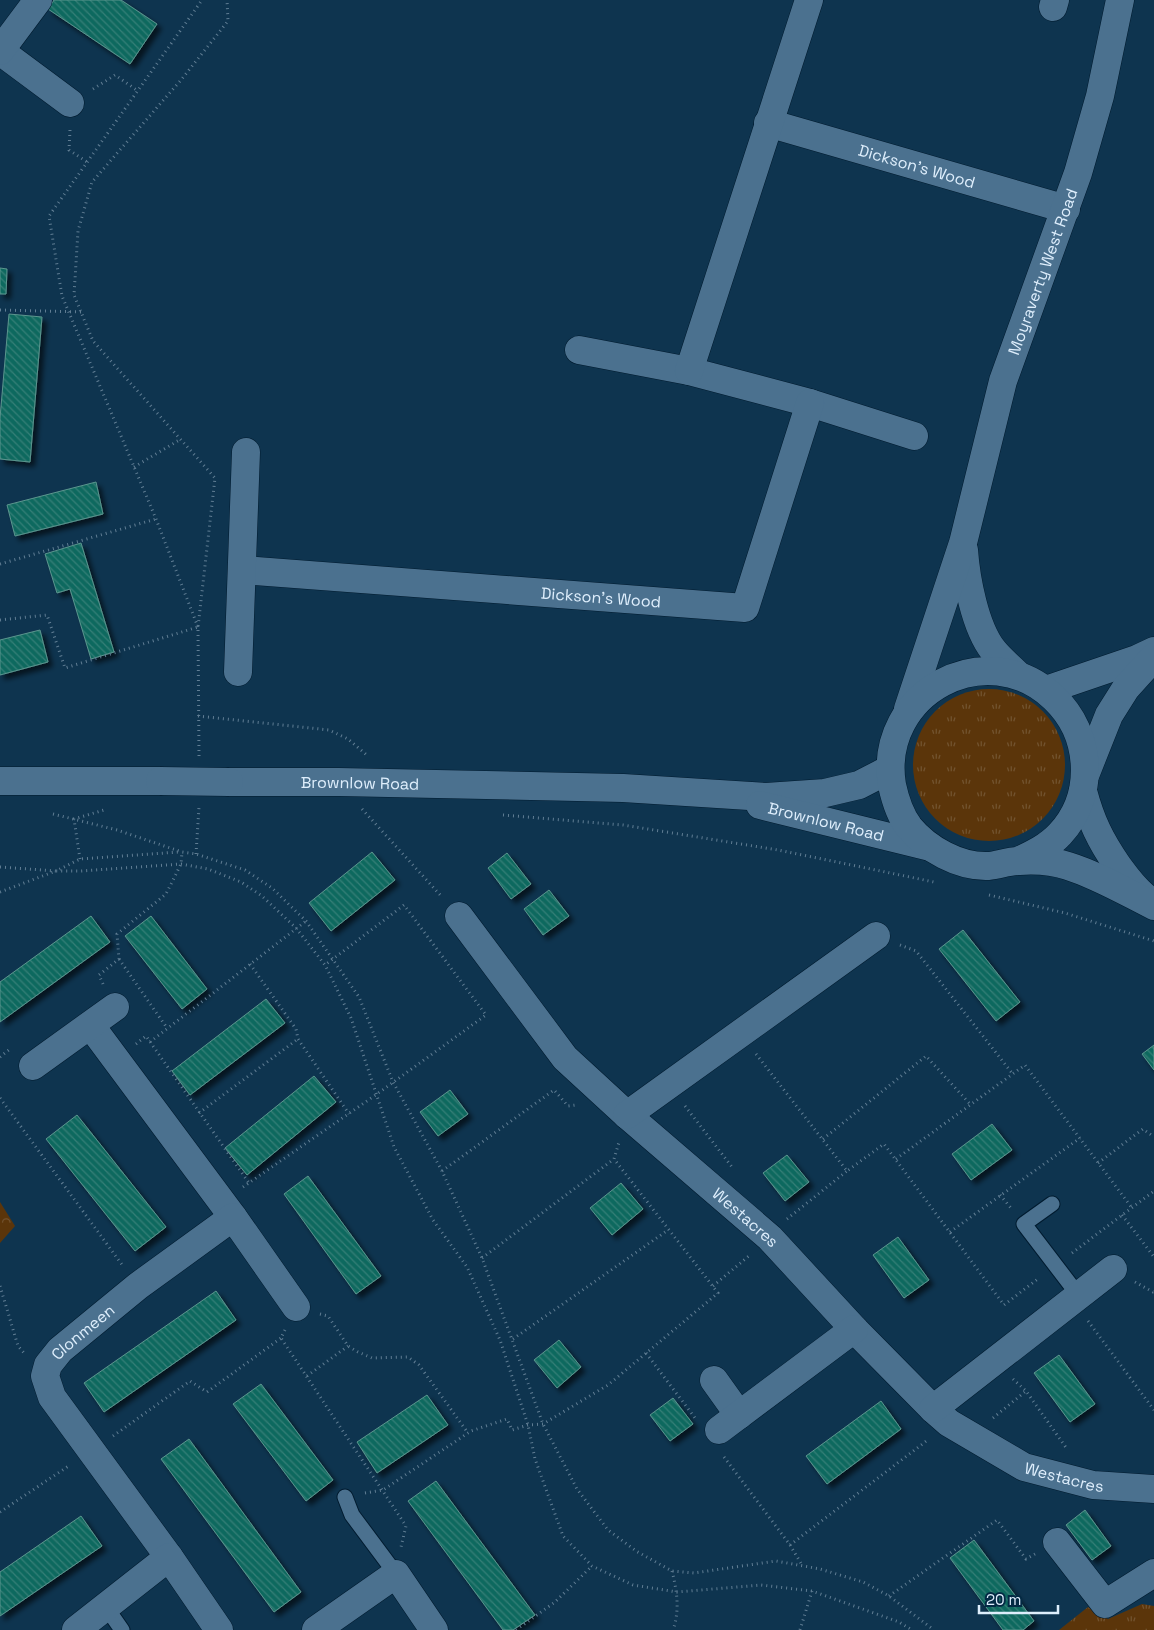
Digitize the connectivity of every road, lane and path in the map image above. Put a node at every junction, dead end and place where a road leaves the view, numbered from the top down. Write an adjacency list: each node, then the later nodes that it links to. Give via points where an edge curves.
1 (38, 0): 6 (street)
2 (202, 0): 7 (path)
3 (227, 0): 15 (path, via 228,21 92,182 78,231 74,295)
4 (809, 0): 9 (street)
5 (1120, 0): 12 (street, Moyraverty West Road, via 1100,96)
6 (0, 51): 8 (street)
7 (138, 91): 8 (path, via 115,75); 11 (path)
8 (70, 103)
9 (768, 123): 12 (street, Dickson's Wood); 17 (street)
10 (69, 150): 11 (path)
11 (87, 162): 14 (path, via 49,216 62,296)
12 (1066, 209): 24 (street, Moyraverty West Road, via 1003,381)
13 (0, 310): 14 (path)
14 (69, 312): 15 (path); 22 (path)
15 (82, 312): 20 (path, via 93,340)
16 (579, 350): 17 (street)
17 (689, 371): 18 (street)
18 (810, 403): 19 (street); 26 (street, Dickson's Wood, via 745,608)
19 (914, 436)
20 (181, 439): 22 (path); 28 (path, via 215,478)
21 (246, 452): 26 (street)
22 (134, 467): 23 (path)
23 (156, 519): 25 (path); 28 (path)
24 (963, 544): 32 (street, Moyraverty West Road, via 966,578 981,626 992,649); 34 (street, Moyraverty West Road)
25 (0, 564)
26 (242, 570): 31 (street)
27 (0, 620): 28 (path, via 47,615 65,668)
28 (198, 628): 35 (path)
29 (1154, 651): 33 (street)
30 (1154, 657): 39 (street, via 1126,688 1109,715)
31 (238, 672)
32 (1018, 675): 33 (street); 34 (street, via 986,670 956,676 928,690)
33 (1046, 690): 39 (street, via 1064,707 1076,727 1084,750)
34 (907, 713): 37 (street, via 894,740)
35 (198, 716): 36 (path); 40 (path, via 329,730 348,738)
36 (199, 761)
37 (890, 769): 41 (street, Brownlow Road, via 858,785 826,793 766,798); 47 (street, via 895,799 909,826)
38 (0, 781): 40 (street, Brownlow Road, bridge)
39 (1084, 782): 51 (street, via 1074,814 1060,834 1041,850); 58 (street, via 1090,817 1102,843 1134,888)
40 (400, 784): 41 (street, Brownlow Road, via 623,788)
41 (720, 795): 47 (street, Brownlow Road)
42 (200, 798): 49 (path)
43 (369, 806): 59 (path, via 359,806)
44 (53, 814): 46 (path)
45 (496, 814): 55 (path, via 632,826 778,850)
46 (74, 819): 48 (path); 50 (path)
47 (930, 847): 51 (street, via 958,861 988,866)
48 (182, 852): 49 (path); 50 (path); 52 (path)
49 (196, 854): 60 (path, via 245,870 272,888)
50 (80, 859): 54 (path)
51 (1018, 861): 58 (street, via 1067,866)
52 (181, 864): 54 (path); 61 (path, via 208,869 241,882 262,896); 64 (path, via 166,894 117,934)
53 (0, 867): 54 (path)
54 (56, 871): 56 (path)
55 (942, 884)
56 (0, 892)
57 (980, 893): 63 (path, via 1065,913)
58 (1154, 905)
59 (459, 916): 82 (street, Westacres, via 565,1058)
60 (306, 921): 61 (path); 65 (path)
61 (296, 928): 66 (path); 67 (path)
62 (876, 936): 71 (street); 76 (path, via 916,951)
63 (1154, 941)
64 (119, 959): 68 (path, via 99,975); 70 (path)
65 (334, 960): 67 (path); 77 (path, via 359,996); 77 (path, via 404,905 486,1015)
66 (250, 964): 70 (path); 72 (path, via 296,1029)
67 (325, 965): 79 (path, via 351,1018)
68 (115, 1007): 69 (street)
69 (90, 1026): 74 (street); 75 (street)
70 (168, 1028): 73 (path)
71 (740, 1034): 78 (street); 87 (path)
72 (298, 1039): 83 (path); 84 (path)
73 (150, 1042): 74 (path, via 146,1036); 83 (path)
74 (116, 1060): 98 (street)
75 (33, 1066)
76 (1012, 1073): 81 (path); 86 (path, via 1025,1065)
77 (393, 1082): 79 (path); 92 (path)
78 (669, 1086): 82 (street); 91 (path)
79 (376, 1094): 84 (path); 125 (path, via 394,1147 434,1220 467,1267 500,1340)
80 (0, 1098): 108 (path)
81 (970, 1104): 87 (path, via 926,1056); 89 (path)
82 (620, 1108): 88 (path); 92 (path, via 568,1106 554,1090); 102 (street, Westacres)
83 (199, 1113): 94 (path)
84 (349, 1114): 94 (path)
85 (1154, 1137): 90 (path, via 1144,1129)
86 (1080, 1138): 90 (path); 101 (path)
87 (822, 1139): 93 (path)
88 (614, 1159): 100 (path); 104 (path)
89 (896, 1159): 93 (path, via 884,1144); 101 (path)
90 (1098, 1162): 97 (path)
91 (734, 1170)
92 (442, 1171): 104 (path)
93 (847, 1171): 102 (path, via 785,1220)
94 (249, 1183): 98 (path)
95 (1154, 1191): 97 (path)
96 (1052, 1204): 105 (lane, via 1024,1224)
97 (1132, 1208): 99 (path)
98 (227, 1209): 108 (street, Clonmeen); 111 (street)
99 (1122, 1215): 103 (path); 105 (path)
100 (668, 1230): 109 (path); 114 (path)
101 (950, 1232): 105 (path, via 1004,1305)
102 (770, 1238): 109 (path); 112 (street, Westacres)
103 (1154, 1257)
104 (482, 1258): 114 (path)
105 (1056, 1265): 110 (lane)
106 (1113, 1268): 110 (street)
107 (0, 1286): 118 (path, via 18,1346)
108 (138, 1286): 118 (street, Clonmeen, via 60,1350 48,1365)
109 (713, 1286): 116 (path, via 718,1293)
110 (1076, 1298): 117 (street); 122 (path)
111 (296, 1307): 113 (path); 115 (path, via 328,1316)
112 (854, 1329): 123 (street, Westacres); 126 (street)
113 (281, 1338): 119 (path); 128 (path, via 207,1392 190,1381)
114 (513, 1339): 124 (path)
115 (348, 1346): 119 (path); 127 (path, via 372,1358 408,1357 419,1365)
116 (646, 1353): 124 (path, via 608,1385); 126 (path)
117 (994, 1362): 121 (path); 123 (street)
118 (45, 1376): 128 (street, Clonmeen, via 52,1397)
119 (307, 1376): 131 (path)
120 (714, 1380): 126 (street)
121 (1026, 1391): 123 (path); 129 (path)
122 (1154, 1410)
123 (951, 1423): 129 (street, Westacres, via 1024,1467); 135 (path)
124 (543, 1424): 125 (path); 139 (path, via 576,1489 608,1530 636,1551)
125 (528, 1425): 127 (path, via 512,1430 507,1419); 137 (path, via 535,1459 563,1536)
126 (719, 1430): 135 (path)
127 (468, 1433): 131 (path)
128 (93, 1450): 133 (path); 136 (street, Clonmeen)
129 (1093, 1485): 130 (street, Westacres)
130 (1154, 1489)
131 (383, 1490): 141 (path, via 406,1526)
132 (345, 1497): 141 (lane, via 352,1515)
133 (0, 1512)
134 (1057, 1542): 140 (street, via 1104,1604); 144 (path, via 1026,1559 997,1520)
135 (790, 1545): 138 (path)
136 (169, 1557): 145 (street); 148 (street, Clonmeen)
137 (592, 1566): 143 (path, via 633,1585); 151 (path, via 555,1602)
138 (802, 1566): 139 (path, via 776,1561 694,1573); 144 (path, via 863,1582)
139 (672, 1570): 143 (path)
140 (1154, 1573)
141 (396, 1574): 149 (street); 150 (street)
142 (812, 1591): 143 (path, via 761,1585); 153 (path); 154 (path, via 899,1622)
143 (677, 1592): 152 (path, via 677,1618)
144 (889, 1596): 155 (path)
145 (106, 1607): 146 (street); 147 (lane)
146 (76, 1630)
147 (122, 1630)
148 (219, 1630)
149 (316, 1630)
150 (434, 1630)
151 (516, 1630)
152 (672, 1630)
153 (800, 1630)
154 (912, 1630)
155 (934, 1630)

